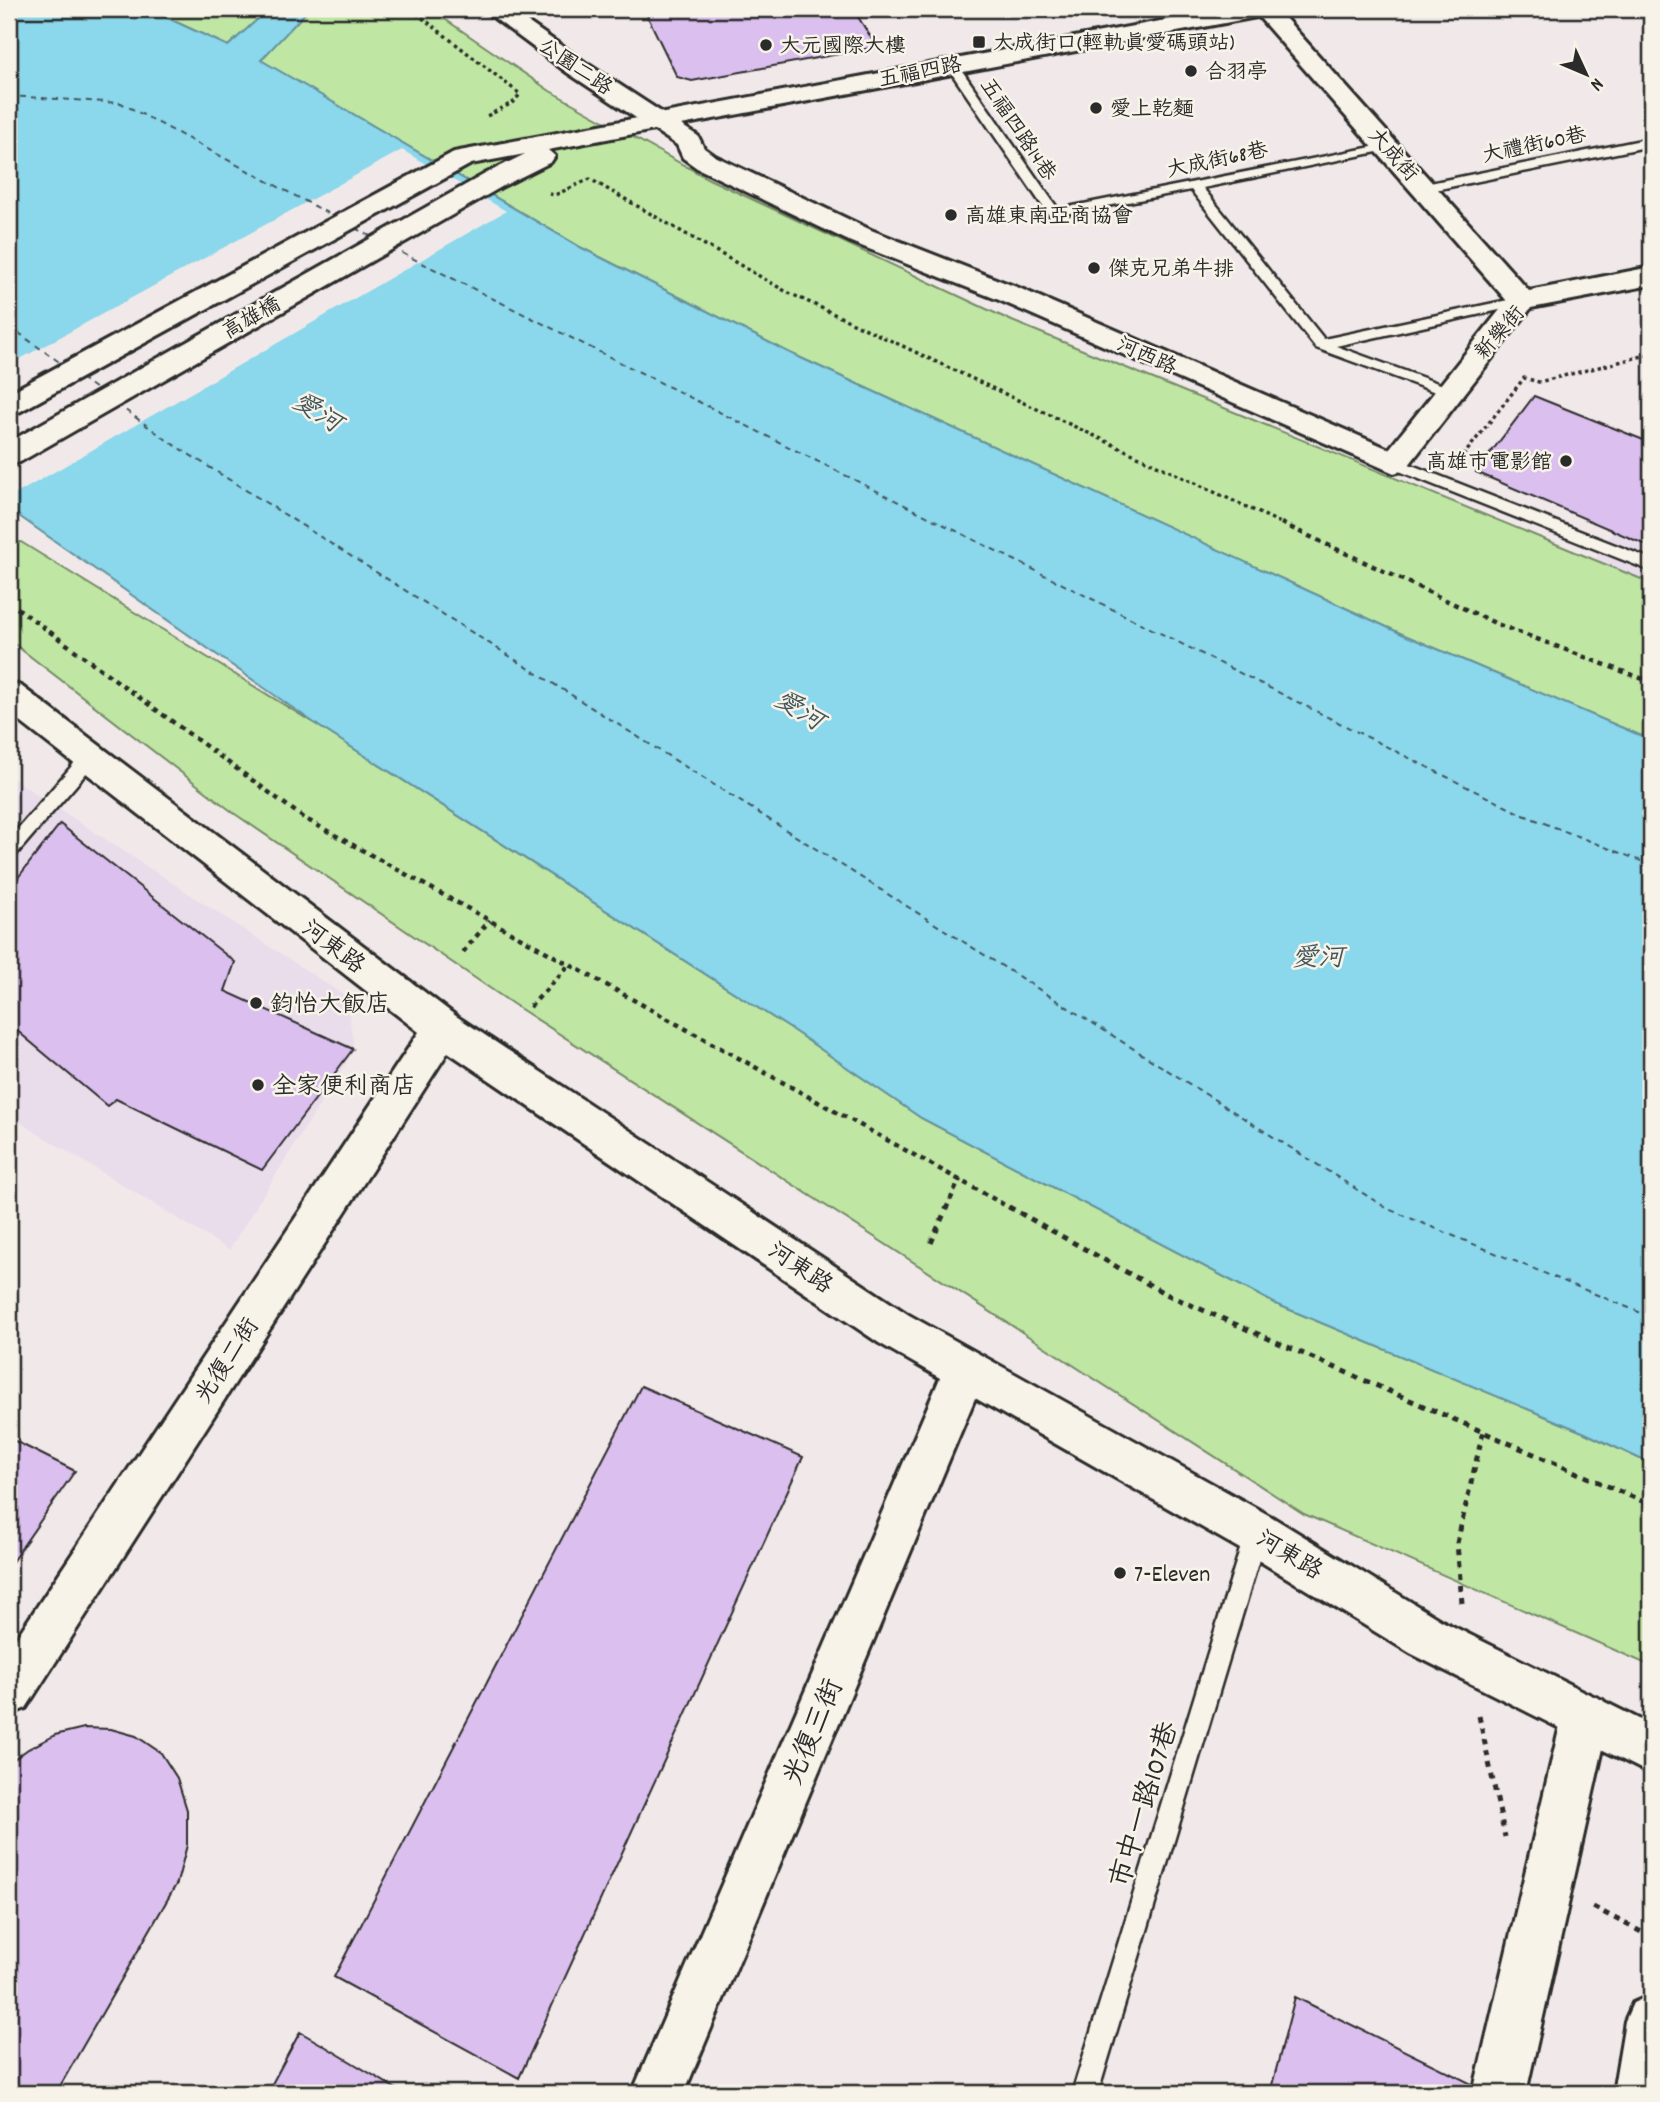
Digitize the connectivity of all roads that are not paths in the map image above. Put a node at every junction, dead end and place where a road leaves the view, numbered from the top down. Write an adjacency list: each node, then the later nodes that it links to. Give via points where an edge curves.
1 (494, 9): 4 (street, 公園二路)
2 (1263, 9): 3 (street, 五福四路); 7 (street, 大成街)
3 (952, 65): 4 (street, 五福四路); 12 (lane, 五福四路14巷)
4 (660, 122): 5 (street, 五福四路); 19 (street, 河西路, via 689,141 692,152 706,162 861,236 1009,294)
5 (578, 137): 8 (street, 五福四路); 9 (street, 五福四路)
6 (1651, 142): 11 (lane, 大禮街60巷)
7 (1387, 146): 10 (lane, 大成街68巷); 11 (street, 大成街)
8 (463, 158): 17 (street, 高雄橋)
9 (494, 180): 18 (street, 高雄橋)
10 (1194, 185): 12 (lane, 大成街68巷); 15 (lane)
11 (1425, 188): 14 (street, 大成街)
12 (1055, 214)
13 (1651, 276): 14 (street, 新樂街)
14 (1522, 301): 15 (lane); 16 (street, 新樂街)
15 (1321, 345): 16 (lane)
16 (1449, 392): 19 (street, 新樂街)
17 (9, 405)
18 (9, 455)
19 (1394, 463): 20 (lane, 河西路)
20 (1651, 565)
21 (9, 695): 22 (street, 河東路)
22 (89, 758): 23 (lane); 24 (street, 河東路)
23 (9, 851)
24 (443, 1028): 25 (street, 河東路, via 894,1328); 27 (street, 光復二街)
25 (965, 1369): 26 (street, 河東路); 31 (street, 光復三街)
26 (1256, 1533): 28 (street, 河東路, via 1426,1637); 32 (lane, 市中一路107巷)
27 (9, 1691)
28 (1586, 1717): 29 (street, 河東路); 33 (street)
29 (1651, 1750)
30 (1651, 2021): 34 (street)
31 (658, 2093)
32 (1085, 2093)
33 (1499, 2093)
34 (1639, 2093)

